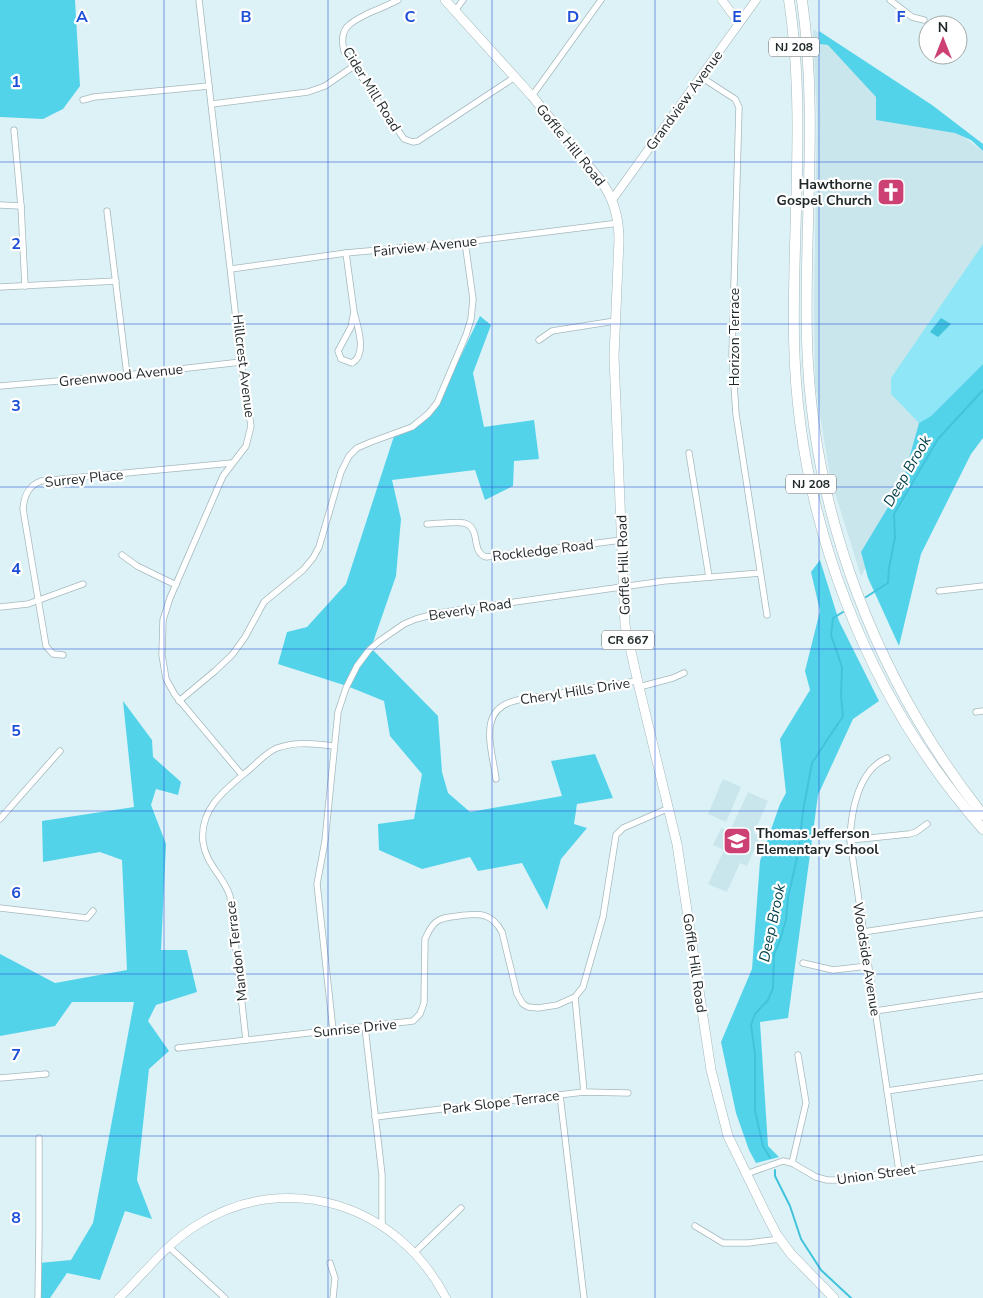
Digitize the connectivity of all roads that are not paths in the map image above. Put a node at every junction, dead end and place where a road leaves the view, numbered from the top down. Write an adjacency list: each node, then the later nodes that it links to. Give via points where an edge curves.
1 (199, 0): 17 (street, Hillcrest Avenue)
2 (398, 0): 14 (street, Cider Mill Road, via 352,21 346,27 342,39 344,51)
3 (445, 0): 11 (main road, Goffle Hill Road / CR 667)
4 (464, 0): 11 (street)
5 (602, 0): 18 (street)
6 (722, 0): 13 (street)
7 (756, 0): 13 (street, Grandview Avenue)
8 (789, 0): 69 (highway, NJ 208, via 797,109 795,363 814,497 840,584 878,674 931,763)
9 (802, 0): 66 (highway, NJ 208, via 810,108 807,340 822,473 844,558 886,663 941,757)
10 (890, 0): 12 (street)
11 (455, 11): 15 (main road, Goffle Hill Road / CR 667)
12 (918, 18)
13 (739, 23): 16 (street, Grandview Avenue)
14 (354, 66): 15 (street, Cider Mill Road, via 400,134 413,142); 20 (street, via 325,86 308,92)
15 (515, 77): 18 (main road, Goffle Hill Road / CR 667)
16 (701, 77): 22 (street, Grandview Avenue); 44 (street, Horizon Terrace, via 735,98 739,106 732,381)
17 (209, 86): 19 (street); 20 (street, Hillcrest Avenue)
18 (532, 96): 22 (main road, Goffle Hill Road / CR 667, via 600,180)
19 (83, 100)
20 (212, 104): 29 (street, Hillcrest Avenue)
21 (14, 130): 24 (street)
22 (612, 200): 26 (main road, Goffle Hill Road / CR 667)
23 (0, 205): 24 (street)
24 (21, 206): 31 (street)
25 (107, 211): 30 (street)
26 (619, 223): 27 (street, Fairview Avenue); 34 (main road, Goffle Hill Road / CR 667)
27 (465, 242): 28 (street, Fairview Avenue); 57 (street, via 473,299 471,319 437,403 412,427 357,448 349,456 340,472 313,558 264,602 232,655)
28 (346, 253): 29 (street, Fairview Avenue); 33 (street)
29 (232, 268): 36 (street, Hillcrest Avenue)
30 (116, 281): 31 (street); 37 (street)
31 (25, 286): 32 (street)
32 (0, 287)
33 (354, 312): 33 (street, via 351,328 338,351 341,360 352,362 359,355 360,346)
34 (615, 321): 35 (street, via 552,331); 42 (main road, Goffle Hill Road / CR 667)
35 (539, 340)
36 (241, 362): 37 (street, Greenwood Avenue); 40 (street, Hillcrest Avenue, via 251,426 246,446)
37 (127, 375): 38 (street, Greenwood Avenue)
38 (0, 386)
39 (689, 453): 45 (street)
40 (232, 463): 47 (street, Hillcrest Avenue, via 223,476); 51 (street, Surrey Place, via 41,481 32,485 25,495 23,509)
41 (427, 524): 42 (street, Rockledge Road, via 460,522 469,525 475,534 478,552 486,557)
42 (622, 540): 49 (main road, Goffle Hill Road / CR 667)
43 (122, 555): 47 (street)
44 (760, 572): 45 (street, Beverly Road); 53 (street, Horizon Terrace)
45 (709, 577): 49 (street, Beverly Road)
46 (83, 584): 51 (street)
47 (176, 585): 57 (street, Hillcrest Avenue, via 164,612 162,655 166,679)
48 (983, 586): 50 (street)
49 (623, 587): 56 (main road, Goffle Hill Road / CR 667, via 625,625); 60 (street, Beverly Road, via 438,613 404,624 378,642 358,666 341,700)
50 (939, 591)
51 (37, 600): 52 (street, via 28,604); 54 (street, Surrey Place, via 46,646 53,654)
52 (0, 606)
53 (767, 616)
54 (63, 655)
55 (684, 673): 56 (street)
56 (638, 684): 64 (street, Cheryl Hills Drive, via 501,705 492,717 490,727); 65 (main road, Goffle Hill Road / CR 667)
57 (179, 701): 63 (street, Hillcrest Avenue)
58 (976, 712): 59 (street)
59 (983, 712)
60 (334, 746): 63 (street, Mandon Terrace, via 302,743 278,748); 81 (street, Beverly Road, via 325,841 317,884)
61 (60, 751): 67 (street)
62 (887, 758): 70 (street, Woodside Avenue, via 878,761 863,782 853,810)
63 (242, 776): 82 (street, Mandon Terrace, via 219,795 210,808 205,819 203,841 208,860 222,878 230,896)
64 (496, 779)
65 (669, 808): 78 (street, via 623,828 616,835 601,925 583,987); 97 (main road, Goffle Hill Road / CR 667, via 711,1070 728,1136)
66 (983, 814)
67 (0, 819)
68 (927, 824): 70 (street, via 909,834)
69 (983, 829)
70 (850, 840): 74 (street, Woodside Avenue)
71 (0, 908): 72 (street, via 87,918)
72 (93, 911)
73 (983, 914): 74 (street)
74 (863, 932): 76 (street, Woodside Avenue)
75 (803, 963): 76 (street, via 833,970)
76 (868, 966): 79 (street, Woodside Avenue)
77 (983, 995): 79 (street)
78 (575, 997): 80 (street, Sunrise Drive, via 557,1004 528,1007 517,994 502,932 495,921 476,914 447,917 436,922 425,939 424,1003 420,1014 408,1023); 89 (street)
79 (875, 1011): 88 (street, Woodside Avenue)
80 (365, 1027): 81 (street, Sunrise Drive); 92 (street)
81 (333, 1030): 82 (street, Sunrise Drive)
82 (246, 1040): 83 (street, Sunrise Drive)
83 (178, 1048)
84 (798, 1055): 95 (street, via 806,1103)
85 (46, 1074): 87 (street)
86 (983, 1077): 88 (street)
87 (0, 1078)
88 (887, 1091): 96 (street, Woodside Avenue)
89 (584, 1092): 90 (street, Park Slope Terrace); 91 (street, Park Slope Terrace)
90 (628, 1093)
91 (560, 1095): 92 (street, Park Slope Terrace); 110 (street)
92 (375, 1116): 99 (street, via 382,1175)
93 (39, 1138): 106 (street)
94 (983, 1158): 96 (street, Union Street)
95 (792, 1163): 96 (street, Union Street, via 828,1180); 97 (street, via 779,1162)
96 (899, 1171)
97 (746, 1174): 101 (main road, Goffle Hill Road / CR 667)
98 (461, 1208): 103 (street)
99 (382, 1225): 102 (street, via 322,1201 274,1199 218,1214 188,1231); 103 (street)
100 (695, 1226): 101 (street, via 732,1244)
101 (780, 1239): 111 (main road, Goffle Hill Road / CR 667)
102 (169, 1247): 105 (street); 107 (street)
103 (415, 1252): 109 (street)
104 (330, 1263): 108 (street, via 334,1278)
105 (120, 1297)
106 (38, 1298)
107 (225, 1298)
108 (333, 1298)
109 (446, 1298)
110 (584, 1298)
111 (834, 1298)

